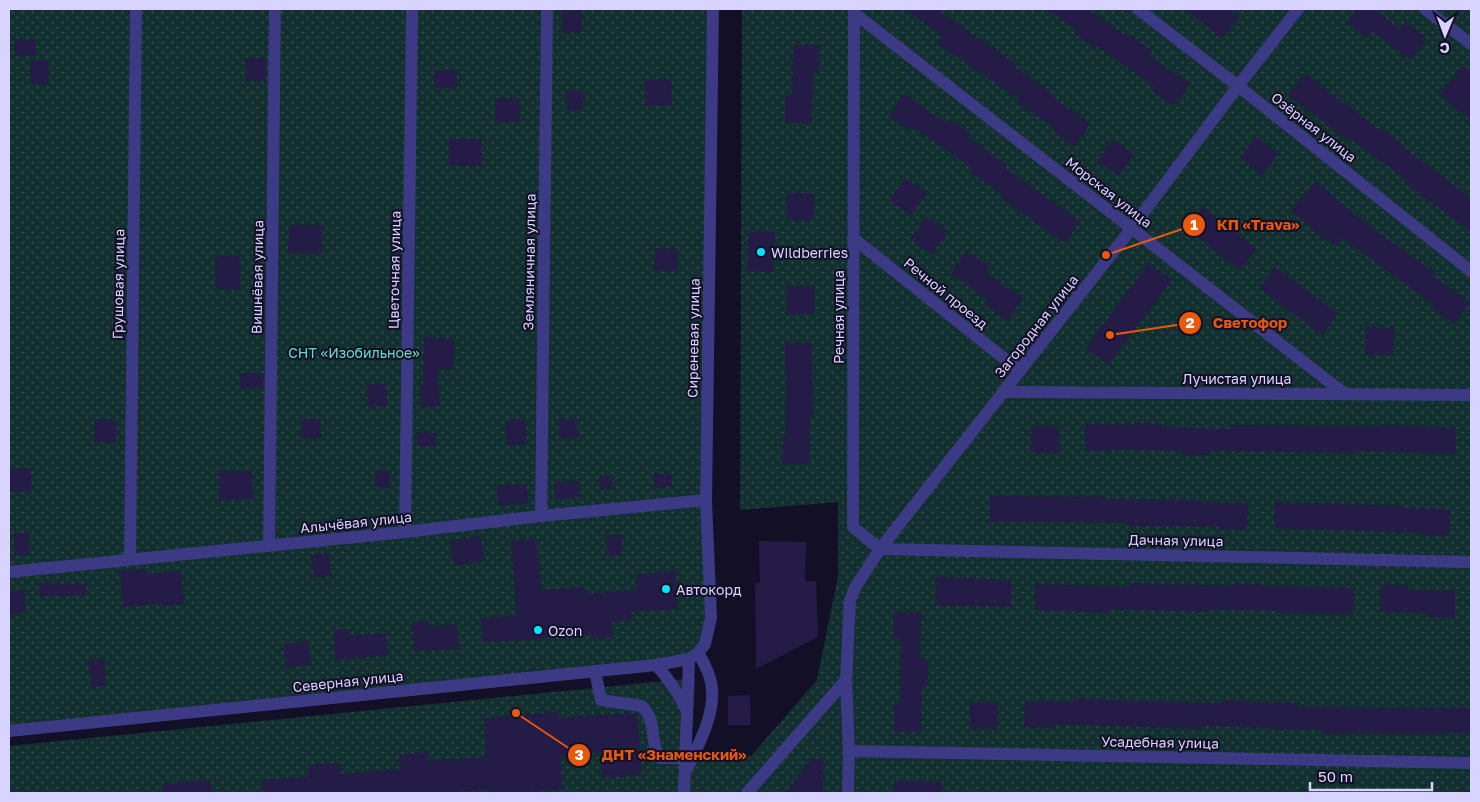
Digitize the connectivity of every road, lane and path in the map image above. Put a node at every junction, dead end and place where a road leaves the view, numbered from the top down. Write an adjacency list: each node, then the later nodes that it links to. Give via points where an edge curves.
1 (136, 9): 24 (street, Грушовая улица)
2 (275, 9): 22 (street, Вишнёвая улица)
3 (412, 9): 21 (street, Цветочная улица)
4 (547, 9): 20 (street, Земляничная улица)
5 (713, 9): 19 (street, Сиреневая улица)
6 (1138, 9): 11 (street, Озёрная улица)
7 (1298, 9): 11 (street, Загородная улица)
8 (1425, 9): 10 (street)
9 (854, 11): 12 (street, Морская улица); 13 (street, Речная улица)
10 (1471, 44)
11 (1238, 86): 12 (street, Загородная улица); 14 (street, Озёрная улица)
12 (1132, 228): 15 (street, Загородная улица); 17 (street, Морская улица)
13 (853, 238): 15 (street, Речной проезд); 23 (street, Речная улица, via 854,527)
14 (1471, 271)
15 (1020, 371): 16 (street, Загородная улица)
16 (1003, 392): 17 (street, Лучистая улица); 23 (street, Загородная улица)
17 (1345, 394): 18 (street, Лучистая улица)
18 (1471, 395)
19 (706, 500): 20 (street, Алычёвая улица); 27 (street, Сиреневая улица, via 711,618 705,644)
20 (541, 516): 21 (street, Алычёвая улица)
21 (406, 532): 22 (street, Алычёвая улица)
22 (268, 546): 24 (street, Алычёвая улица)
23 (880, 549): 25 (street, Дачная улица); 30 (street, Загородная улица, via 850,600)
24 (130, 559): 26 (street, Алычёвая улица)
25 (1471, 562)
26 (9, 572)
27 (694, 656): 28 (street, Северная улица); 31 (street); 36 (street, via 707,669 712,689 711,708)
28 (656, 666): 29 (street, Северная улица); 31 (street, via 667,677)
29 (595, 672): 32 (street, Северная улица); 34 (street, via 601,700 642,706 648,713 660,758)
30 (846, 680): 33 (street); 38 (street)
31 (687, 712): 34 (street)
32 (9, 731)
33 (849, 751): 35 (street, Усадебная улица); 39 (street)
34 (686, 758): 36 (street)
35 (1471, 763)
36 (685, 774): 37 (street)
37 (684, 793)
38 (747, 793)
39 (848, 793)

